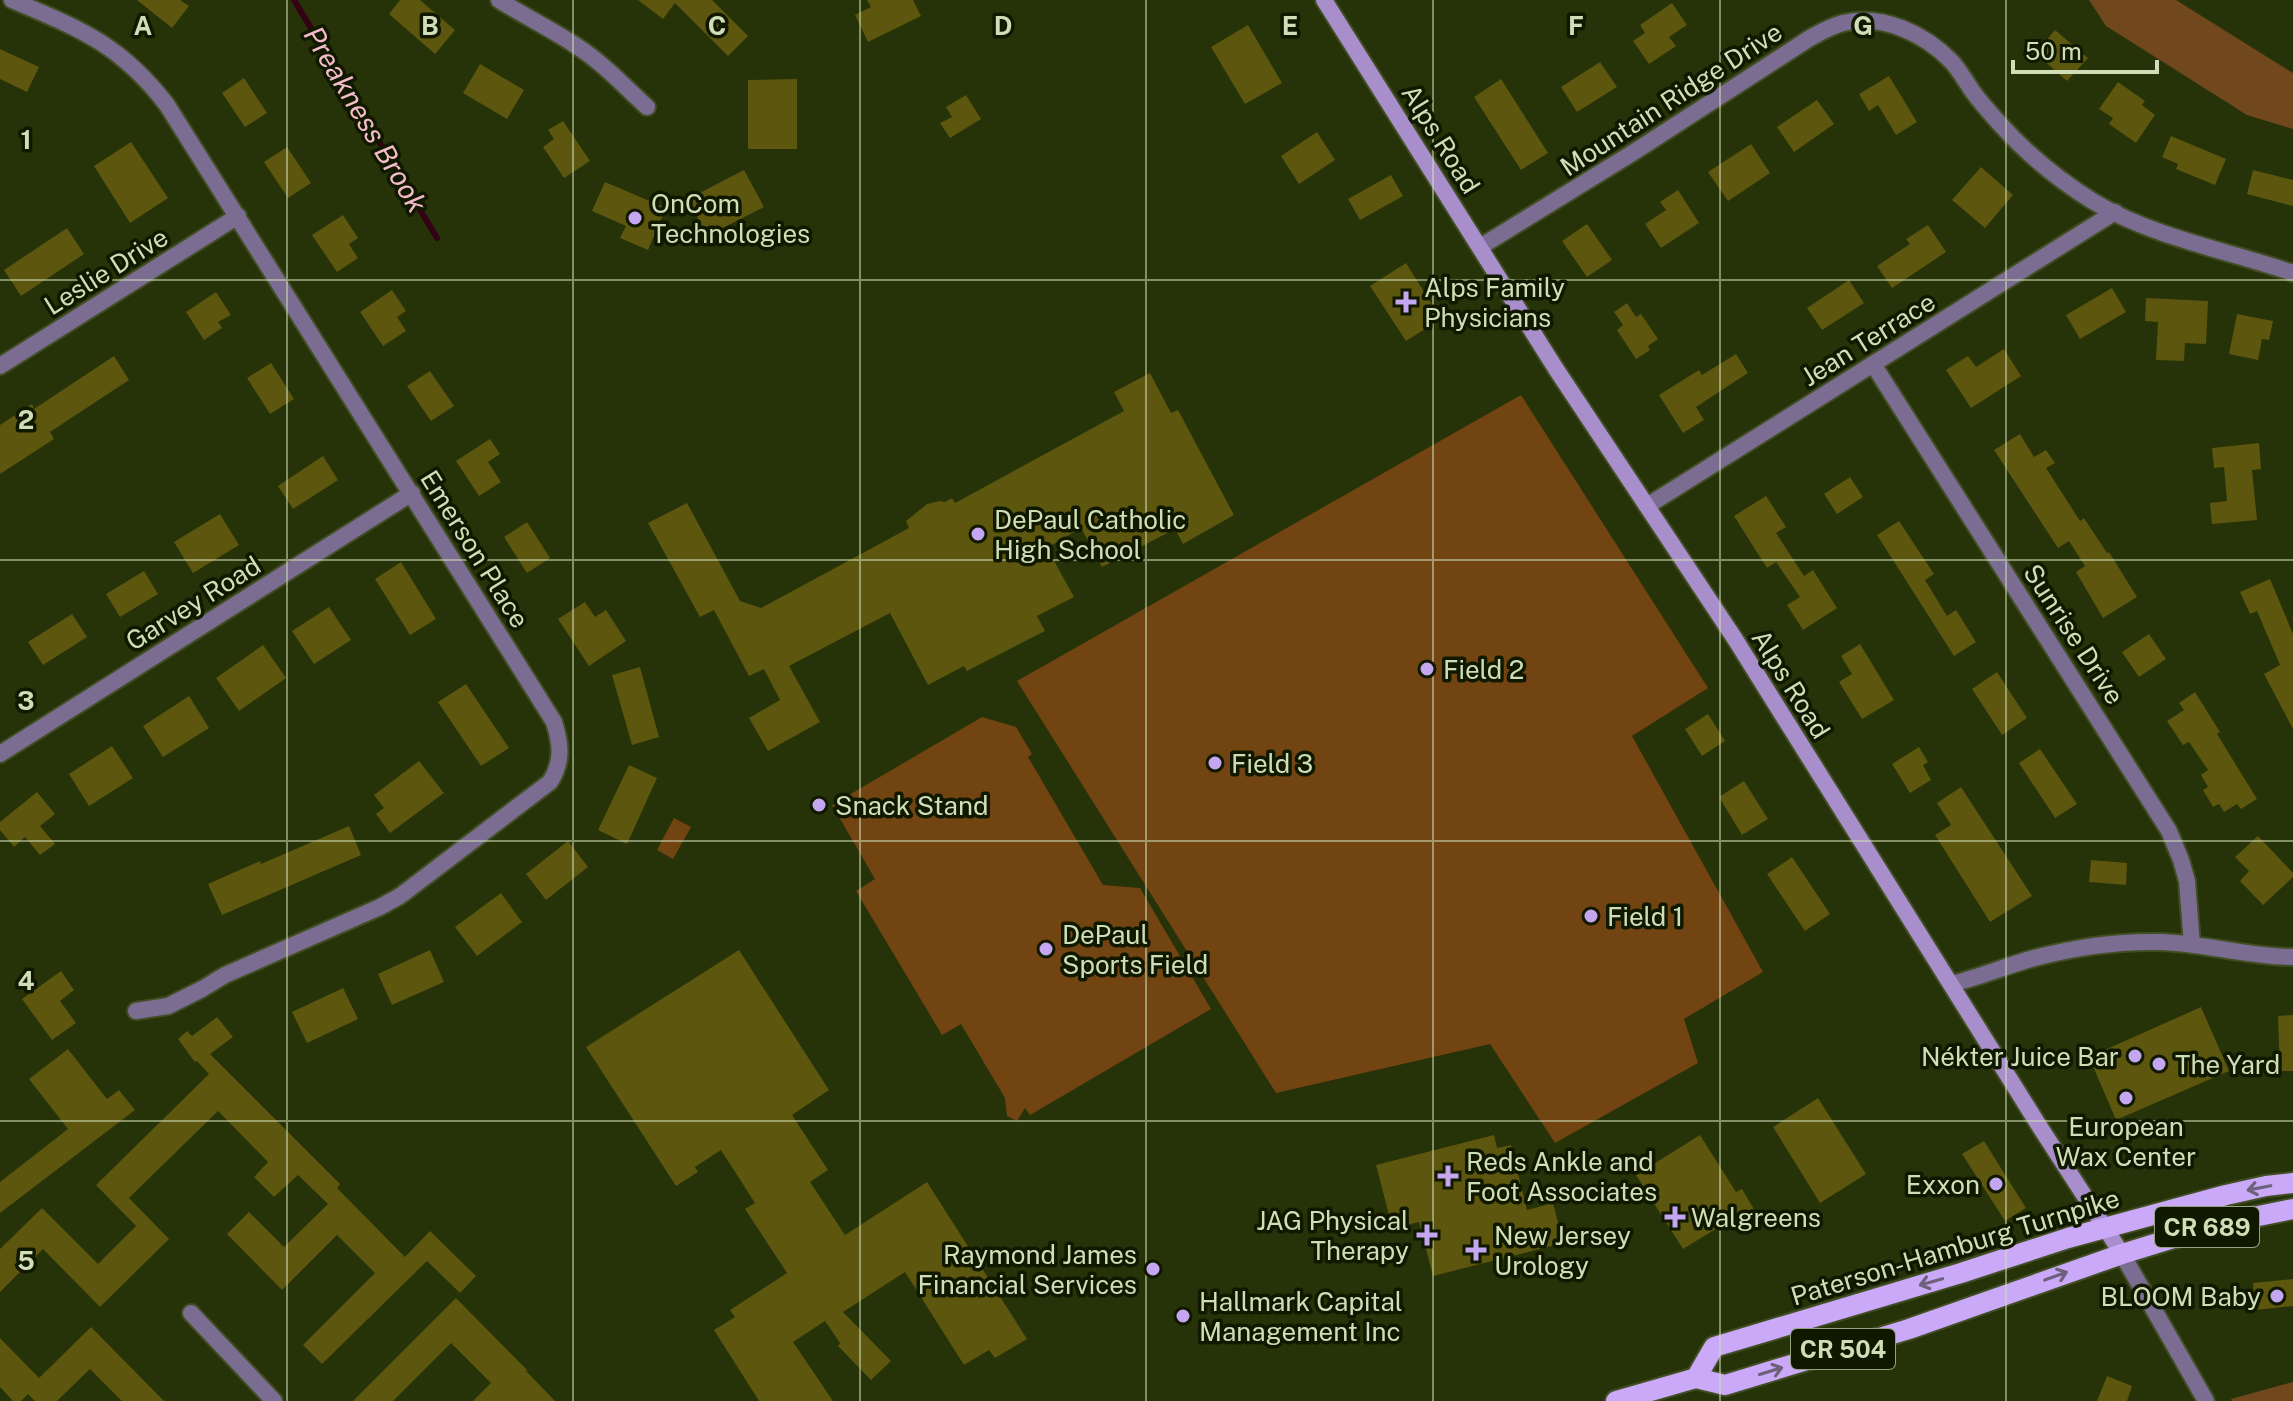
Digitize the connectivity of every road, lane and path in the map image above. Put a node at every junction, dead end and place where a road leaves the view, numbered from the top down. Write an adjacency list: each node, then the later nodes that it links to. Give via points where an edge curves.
1 (12, 0): 6 (street, Emerson Place, via 81,29 131,64 167,105)
2 (499, 0): 4 (street, via 576,46)
3 (1324, 0): 7 (main road, Alps Road)
4 (647, 107)
5 (2115, 212): 7 (street, Mountain Ridge Drive, via 2066,183 2029,152 1953,63 1925,40 1880,22 1857,21 1810,38); 8 (street, Mountain Ridge Drive, via 2188,243); 9 (street, Jean Terrace)
6 (238, 216): 10 (street, Leslie Drive); 11 (street, Emerson Place)
7 (1480, 247): 12 (main road, Alps Road)
8 (2293, 273)
9 (1873, 364): 12 (street, Jean Terrace); 14 (street, Sunrise Drive, via 2169,831 2187,881)
10 (0, 366)
11 (412, 493): 13 (street, Garvey Road); 17 (street, Emerson Place, via 554,722 561,755 557,770 550,782 400,896 168,1006)
12 (1647, 506): 16 (main road, Alps Road)
13 (0, 754)
14 (2192, 945): 15 (street); 16 (street, via 2077,948)
15 (2293, 957)
16 (1951, 984): 20 (main road, Alps Road)
17 (136, 1011)
18 (2293, 1183): 20 (main road, Paterson-Hamburg Turnpike / CR 689, one-way to 20, via 2226,1195)
19 (2293, 1209): 21 (main road, CR 689, via 2219,1224)
20 (2107, 1228): 21 (main road, Alps Road); 23 (main road, Paterson-Hamburg Turnpike / CR 504, one-way to 23, via 1714,1347)
21 (2122, 1254): 23 (main road, CR 504, one-way to 21, via 1725,1385 1909,1329); 26 (street, Alps Road)
22 (191, 1313): 24 (street)
23 (1696, 1378): 25 (main road, CR 504)
24 (274, 1401)
25 (1616, 1401)
26 (2206, 1401)

